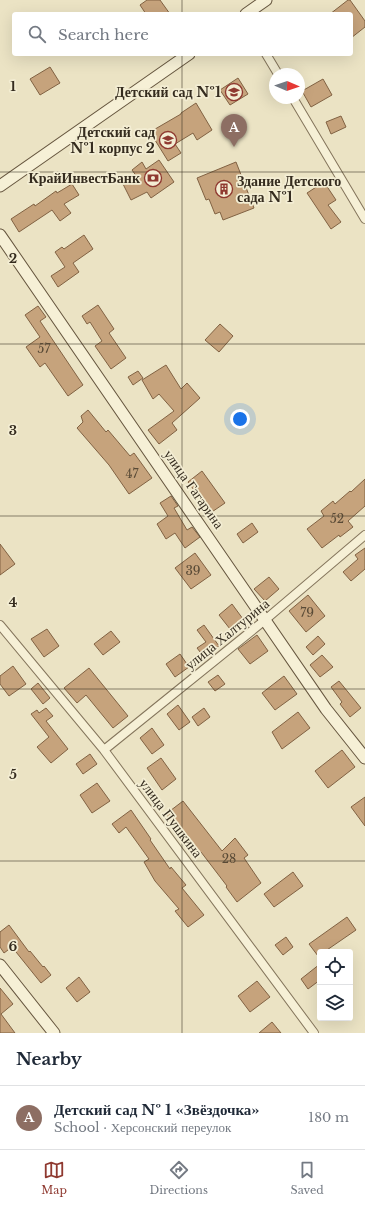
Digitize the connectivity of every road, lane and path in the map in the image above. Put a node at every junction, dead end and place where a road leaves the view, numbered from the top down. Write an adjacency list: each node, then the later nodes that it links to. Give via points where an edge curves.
1 (266, 0): 2 (street)
2 (249, 12)
3 (186, 56): 7 (street)
4 (267, 56): 5 (street)
5 (274, 68)
6 (296, 104): 8 (street)
7 (0, 186)
8 (365, 220)
9 (0, 235): 11 (street, улица Гагарина)
10 (365, 536): 11 (street, улица Халтурина)
11 (265, 620): 13 (street, улица Халтурина); 14 (street, улица Гагарина, via 326,709)
12 (0, 625): 13 (street, улица Пушкина)
13 (104, 750): 17 (street, улица Пушкина)
14 (365, 758)
15 (0, 965): 16 (street)
16 (54, 1033)
17 (314, 1033)

